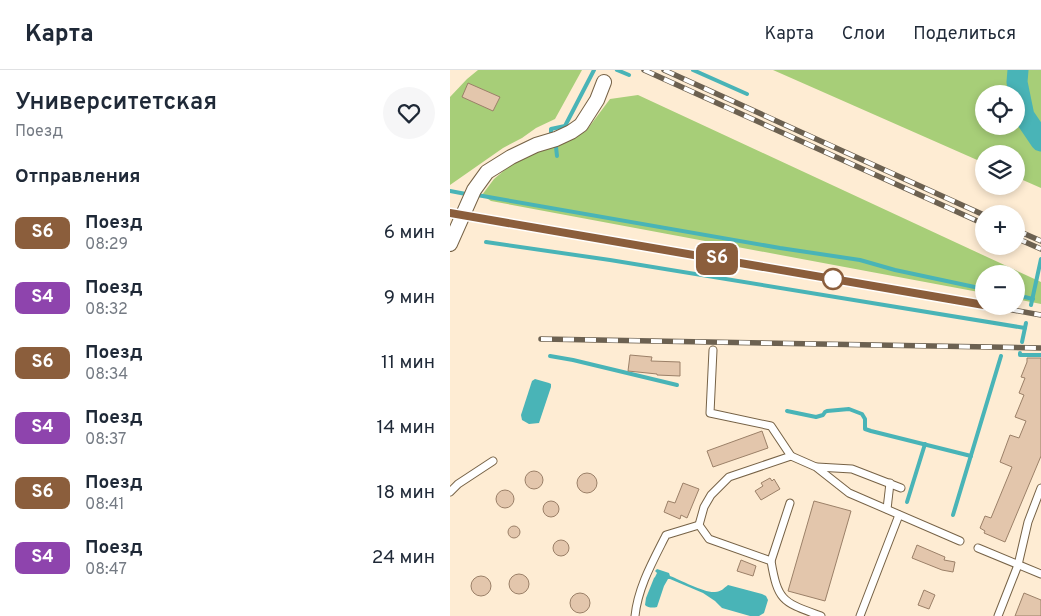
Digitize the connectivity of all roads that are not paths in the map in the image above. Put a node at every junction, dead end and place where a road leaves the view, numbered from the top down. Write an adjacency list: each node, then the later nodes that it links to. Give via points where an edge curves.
1 (604, 82): 2 (street, via 581,125 556,139 511,156 487,172 474,190)
2 (450, 244)
3 (713, 350): 4 (lane, via 710,413 771,426)
4 (791, 456): 6 (lane); 14 (lane, via 728,477 711,494)
5 (493, 461): 10 (lane)
6 (816, 467): 7 (lane, via 852,469); 12 (lane, via 849,492)
7 (890, 483): 8 (lane); 12 (lane)
8 (901, 488)
9 (1041, 488): 18 (lane, via 1028,522)
10 (450, 492)
11 (790, 504): 17 (lane)
12 (887, 509): 13 (lane)
13 (899, 514): 15 (lane); 22 (lane)
14 (699, 525): 17 (lane, via 709,539); 20 (lane, via 666,535 641,587)
15 (960, 540)
16 (978, 548): 18 (lane)
17 (772, 561): 21 (lane, via 775,582 787,602)
18 (1018, 564): 19 (lane); 23 (lane)
19 (1041, 574)
20 (635, 616)
21 (821, 616)
22 (860, 616)
23 (998, 616)

